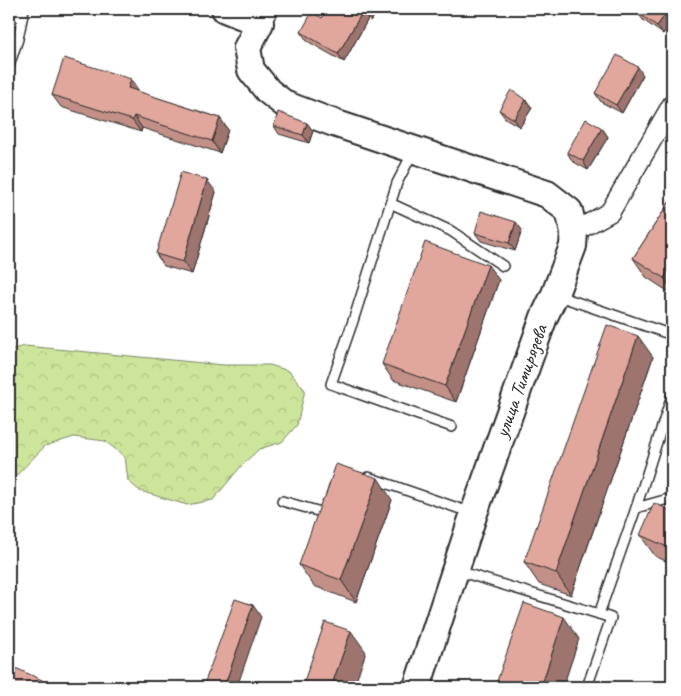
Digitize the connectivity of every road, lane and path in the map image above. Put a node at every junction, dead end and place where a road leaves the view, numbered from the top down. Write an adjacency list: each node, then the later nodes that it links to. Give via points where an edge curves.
1 (225, 9): 4 (street)
2 (9, 13): 3 (lane)
3 (23, 13): 5 (lane)
4 (264, 16): 7 (street, via 247,48 251,70 268,91 286,105)
5 (9, 66)
6 (672, 105): 9 (street, via 610,212)
7 (414, 150): 8 (lane); 9 (street, via 547,194 569,211)
8 (390, 203): 10 (lane, via 451,231); 14 (lane, via 330,384)
9 (574, 232): 11 (street, улица Тимирязева, via 573,246)
10 (504, 266)
11 (556, 294): 12 (lane); 20 (street, улица Тимирязева, via 544,317)
12 (672, 335)
13 (672, 395): 19 (lane)
14 (452, 427)
15 (360, 474): 20 (lane)
16 (672, 500): 19 (lane)
17 (282, 502): 18 (lane, via 334,516)
18 (337, 506)
19 (636, 508): 22 (lane)
20 (474, 513): 21 (street, улица Тимирязева)
21 (456, 570): 22 (lane); 23 (street, улица Тимирязева)
22 (599, 614): 24 (lane, via 611,618)
23 (417, 687)
24 (587, 687)

